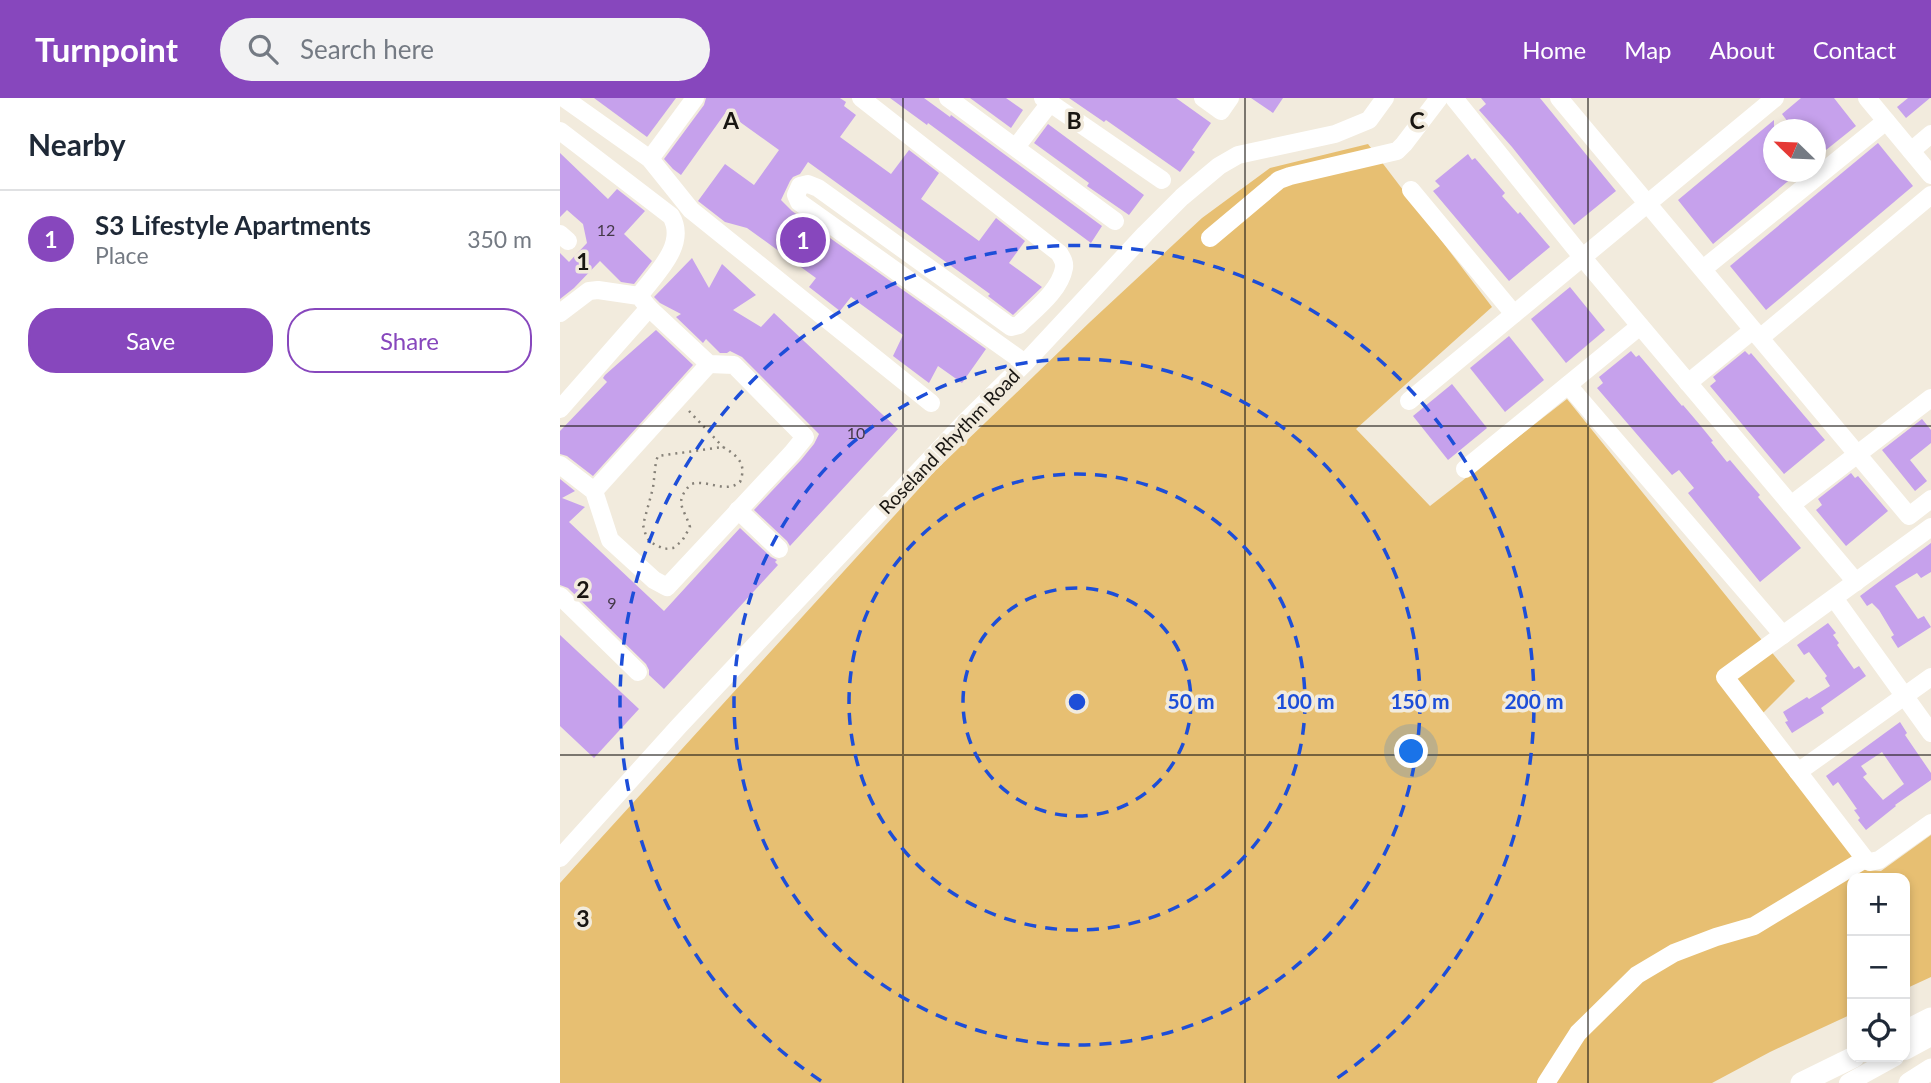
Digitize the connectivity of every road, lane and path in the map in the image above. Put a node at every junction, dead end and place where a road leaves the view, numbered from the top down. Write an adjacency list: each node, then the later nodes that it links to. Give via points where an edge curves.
1 (564, 98): 19 (street)
2 (695, 98): 19 (street)
3 (861, 98): 34 (street, via 1059,253 1064,269 1058,281 1019,325 1011,327 818,188 800,186 799,202)
4 (948, 98): 17 (street)
5 (1203, 98): 6 (street, via 1221,111)
6 (1230, 98)
7 (1385, 98): 34 (street, Roseland Rhythm Road, via 1369,120 1335,134 1238,155 1219,166 1144,234)
8 (1439, 98): 26 (street, via 1397,151 1279,180)
9 (1454, 98): 27 (street)
10 (1559, 98): 24 (street)
11 (1775, 98): 24 (street)
12 (1867, 98): 14 (street)
13 (1046, 100): 17 (street); 21 (street)
14 (1886, 121): 18 (street); 28 (street)
15 (560, 131): 29 (street, via 674,222 674,246)
16 (1931, 134): 18 (street)
17 (1016, 147): 25 (street)
18 (1911, 150): 20 (street)
19 (650, 159): 41 (street, via 691,210)
20 (1931, 175)
21 (1162, 180)
22 (1411, 190): 31 (street)
23 (1931, 195): 33 (street)
24 (1648, 203): 27 (street); 28 (street)
25 (1115, 221)
26 (1210, 238)
27 (1583, 258): 31 (street); 32 (street)
28 (1703, 269): 33 (street)
29 (644, 302): 30 (street, via 589,291); 35 (street); 42 (street)
30 (560, 313)
31 (1514, 314): 40 (street)
32 (1640, 326): 36 (street); 37 (street)
33 (1757, 334): 36 (street); 44 (street)
34 (1025, 363): 63 (street, Roseland Rhythm Road, via 688,716)
35 (709, 364): 39 (street); 50 (street, via 734,365 805,437)
36 (1688, 383): 49 (street)
37 (1568, 385): 46 (street); 56 (street)
38 (1931, 397): 44 (street)
39 (677, 398): 43 (path); 47 (street)
40 (1409, 401)
41 (931, 403)
42 (560, 409)
43 (723, 447): 43 (path, via 743,464 740,482 731,487 691,484 681,497 690,527 682,541 664,549 650,542 643,525 658,456)
44 (1858, 454): 48 (street, via 1909,516); 49 (street)
45 (560, 464): 47 (street)
46 (1465, 469)
47 (594, 491): 50 (street, via 610,541 667,587)
48 (1931, 499)
49 (1791, 505): 53 (street)
50 (738, 510): 52 (street)
51 (1931, 527): 53 (street)
52 (779, 549)
53 (1856, 582): 55 (street)
54 (560, 596): 57 (street)
55 (1834, 598): 56 (street); 59 (street)
56 (1783, 635): 61 (street, via 1726,677)
57 (638, 673)
58 (1931, 677): 59 (street)
59 (1904, 697): 60 (street); 61 (street)
60 (1931, 733)
61 (1798, 772): 64 (street)
62 (1931, 823): 64 (street, via 1878,860)
63 (560, 858)
64 (1865, 859): 73 (street, via 1754,926 1674,953 1637,975 1578,1033)
65 (1931, 1018): 66 (main road)
66 (1910, 1028)
67 (1931, 1037): 68 (street)
68 (1910, 1049)
69 (1847, 1060): 74 (main road)
70 (1886, 1062): 75 (street)
71 (1931, 1069): 72 (main road)
72 (1911, 1082)
73 (1545, 1083)
74 (1801, 1083)
75 (1848, 1083)

